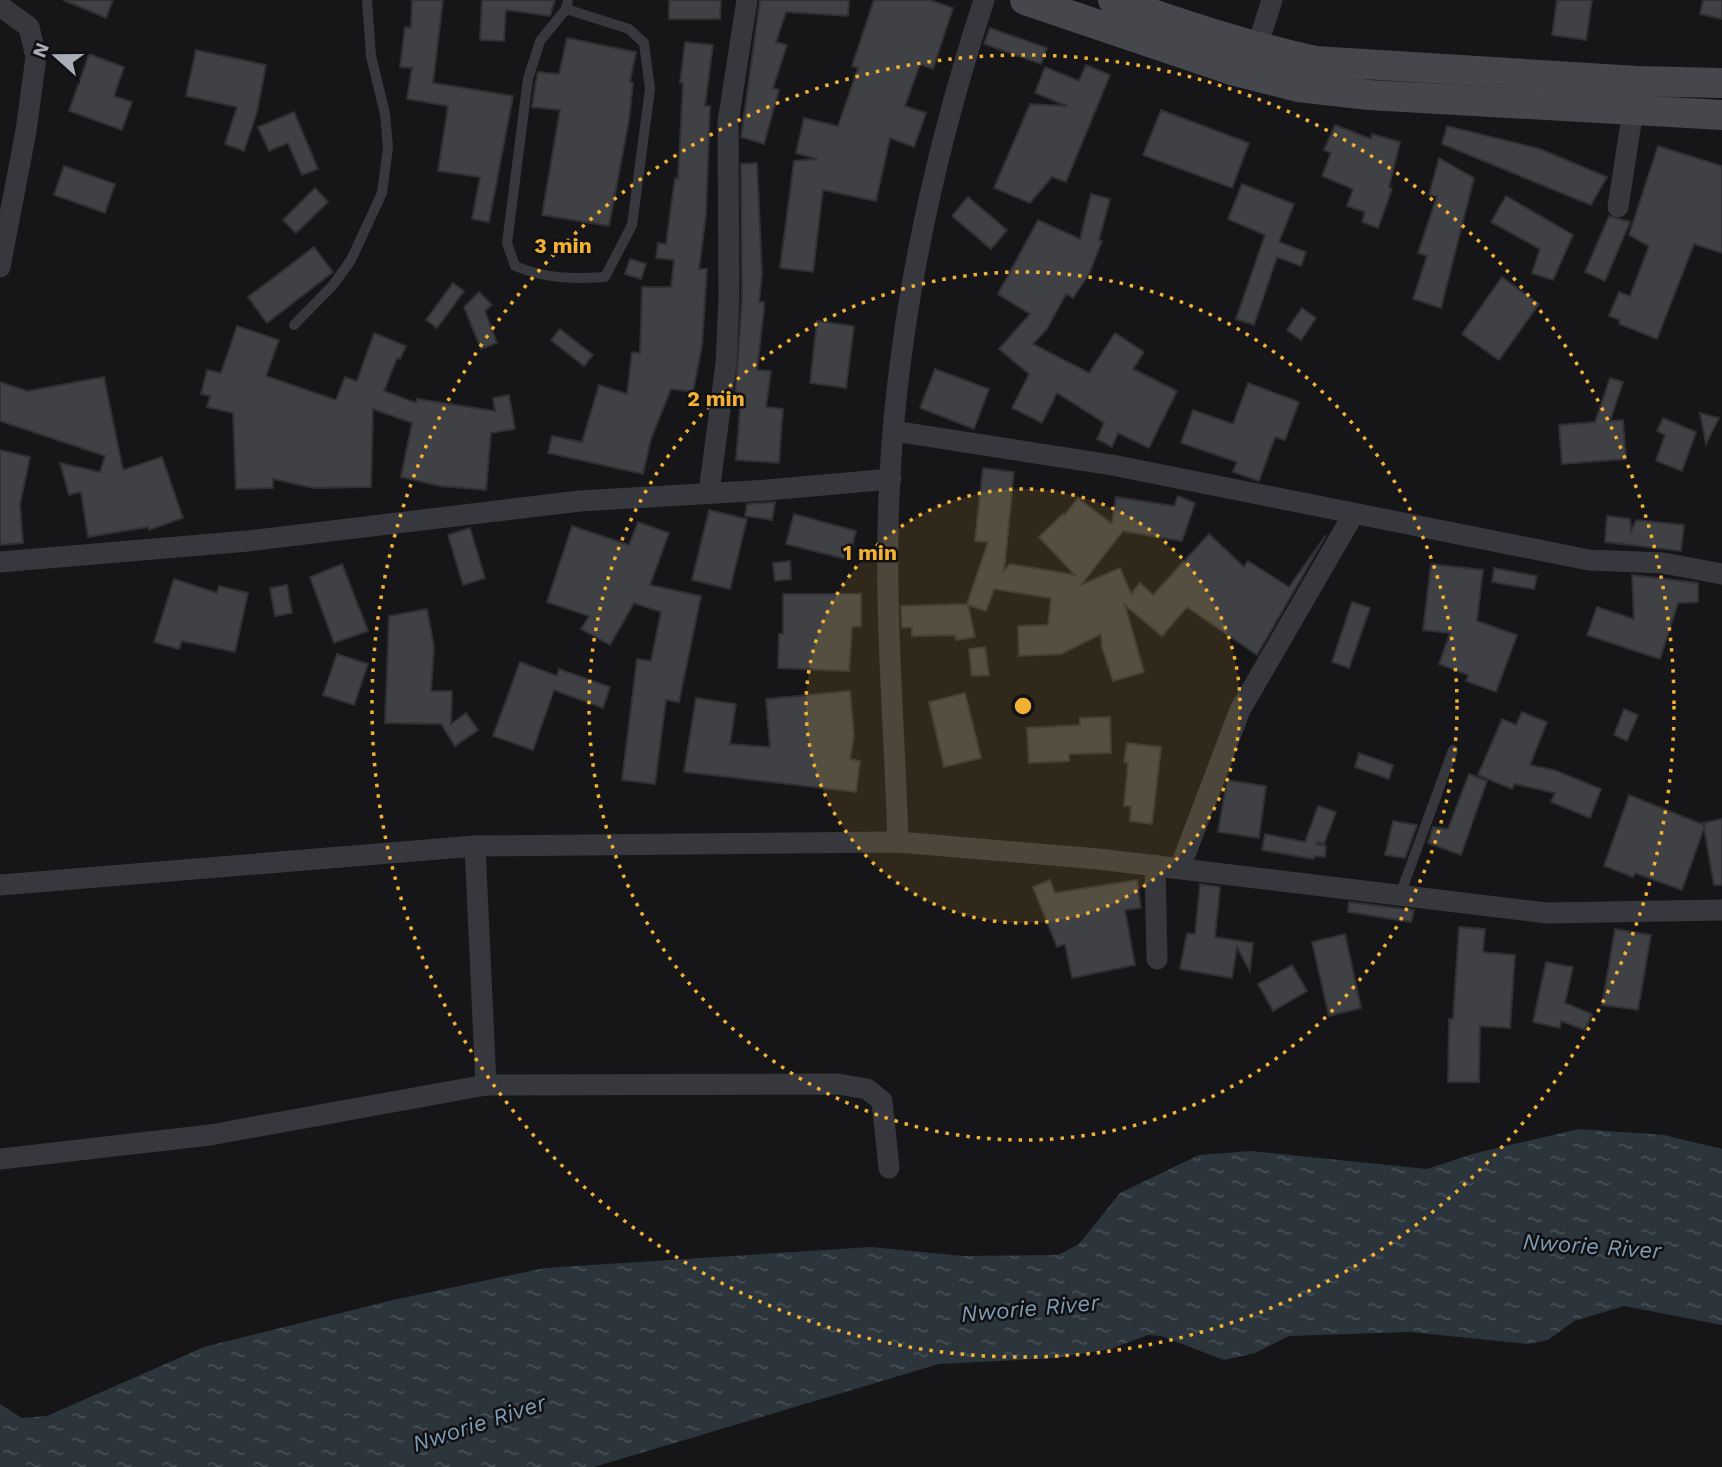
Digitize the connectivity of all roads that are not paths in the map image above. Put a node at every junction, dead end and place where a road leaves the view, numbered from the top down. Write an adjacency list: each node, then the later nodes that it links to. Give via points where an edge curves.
1 (367, 0): 15 (lane, via 371,56 388,147 382,193 351,260)
2 (747, 0): 18 (street, via 728,121 728,325)
3 (984, 0): 16 (street, via 956,86 929,208 908,317)
4 (1025, 0): 11 (main road, via 1235,71 1298,87)
5 (1113, 0): 9 (main road)
6 (1272, 0): 9 (street)
7 (567, 4): 7 (lane, via 540,41 528,79 507,243 515,266 535,275 605,277 632,225 650,89 644,43 629,30)
8 (0, 6): 14 (street, via 29,27 36,57)
9 (1257, 47): 10 (main road, via 1315,61)
10 (1722, 83)
11 (1633, 110): 12 (main road); 13 (street)
12 (1722, 115)
13 (1618, 207)
14 (0, 267)
15 (294, 325)
16 (894, 431): 17 (street); 19 (street, via 1112,466)
17 (891, 479): 18 (street); 23 (street, via 888,531)
18 (709, 492): 20 (street, via 580,501 248,541)
19 (1353, 515): 21 (street, via 1589,560 1663,563); 26 (street, via 1240,710)
20 (0, 562)
21 (1722, 574)
22 (1453, 750): 28 (lane)
23 (898, 842): 24 (street); 25 (street)
24 (475, 846): 27 (street); 31 (street)
25 (1155, 865): 26 (street); 30 (street)
26 (1180, 869): 28 (street)
27 (0, 885)
28 (1400, 895): 29 (street, via 1547,913)
29 (1722, 910)
30 (1157, 959)
31 (486, 1085): 32 (street, via 209,1135); 33 (street, via 838,1084 867,1089 882,1101)
32 (0, 1159)
33 (889, 1168)

